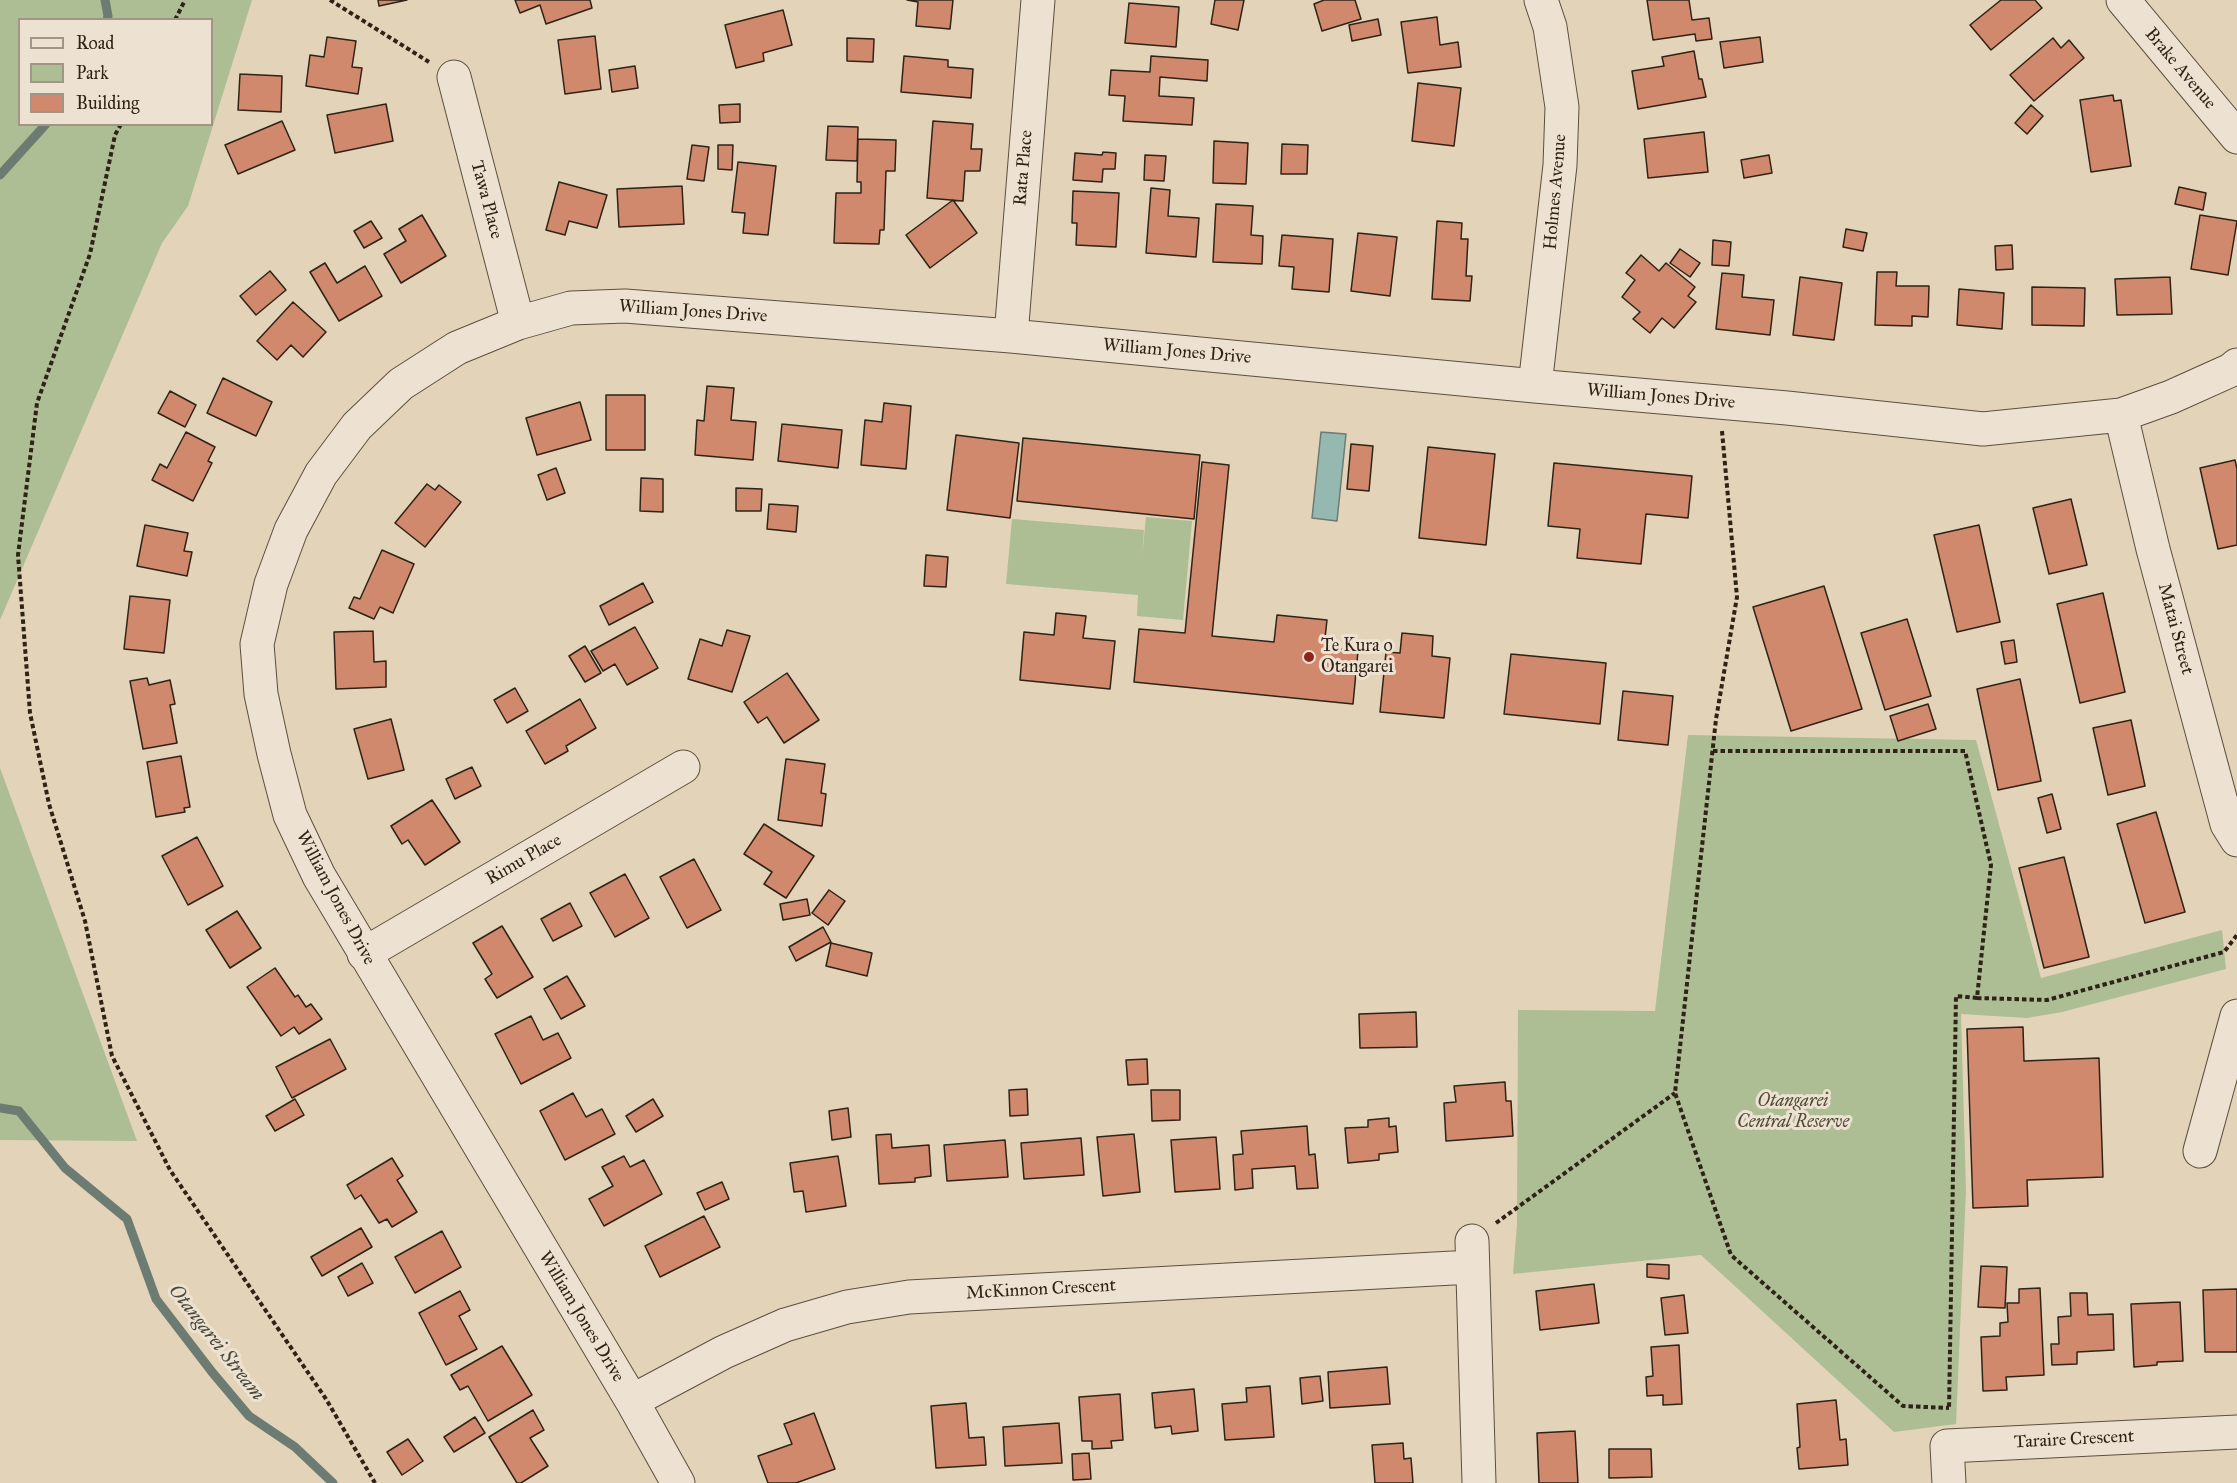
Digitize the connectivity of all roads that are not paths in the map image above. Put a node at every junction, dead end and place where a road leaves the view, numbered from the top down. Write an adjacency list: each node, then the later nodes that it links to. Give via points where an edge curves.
1 (1038, 0): 7 (street, Rata Place)
2 (1541, 0): 9 (street, Holmes Avenue, via 1550,27 1562,107 1560,165)
3 (2123, 0): 5 (street, Brake Avenue)
4 (454, 77): 6 (street, Tawa Place)
5 (2237, 137)
6 (518, 323): 7 (street, William Jones Drive, via 571,308 625,306); 13 (street, William Jones Drive, via 457,348 401,384 357,426 321,474 291,530 269,594 257,644 261,694 274,754 290,814 319,876)
7 (1011, 336): 9 (street, William Jones Drive)
8 (2237, 365): 10 (street, William Jones Drive, via 2171,397)
9 (1535, 386): 10 (street, William Jones Drive, via 1983,429)
10 (2121, 415): 12 (street, Matai Street, via 2227,824)
11 (683, 767): 13 (street, Rimu Place)
12 (2237, 840)
13 (364, 954): 16 (street, William Jones Drive)
14 (2237, 1016): 15 (street)
15 (2200, 1151)
16 (632, 1401): 18 (street, William Jones Drive); 19 (street, McKinnon Crescent, via 785,1325 847,1307 920,1297 1472,1254)
17 (2237, 1432): 20 (street, Taraire Crescent, via 1947,1446)
18 (678, 1483)
19 (1479, 1483)
20 (1949, 1483)

